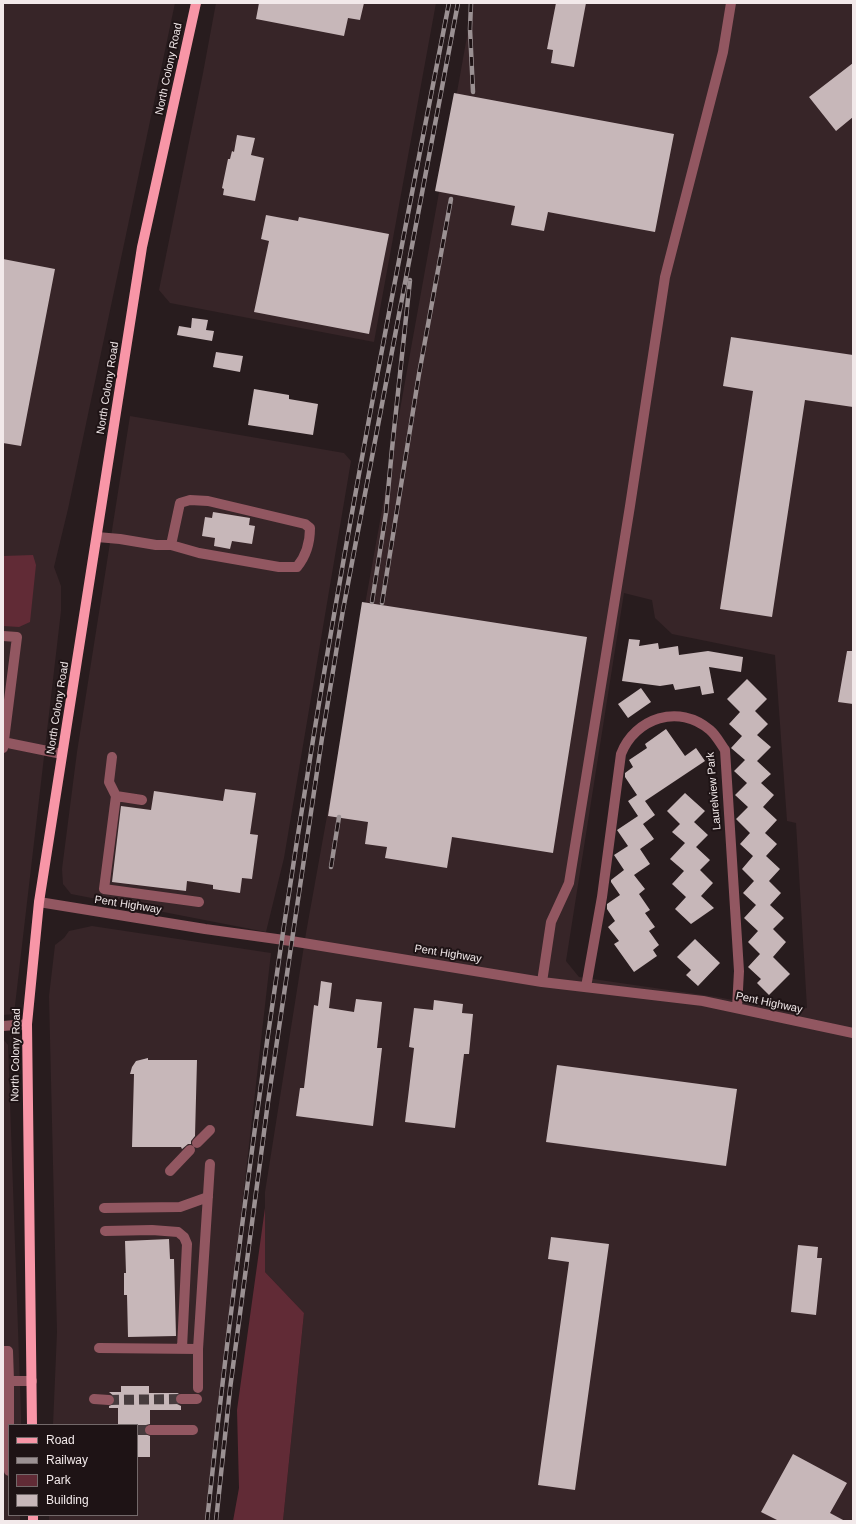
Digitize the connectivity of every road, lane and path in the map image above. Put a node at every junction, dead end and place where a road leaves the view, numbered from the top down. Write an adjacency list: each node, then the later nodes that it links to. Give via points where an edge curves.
1 (196, 3): 3 (main road, North Colony Road, via 142,247)
2 (731, 3): 13 (street, via 723,52 665,277 569,883 551,922)
3 (97, 537): 4 (street); 7 (main road, North Colony Road)
4 (171, 545): 4 (street, via 272,566 297,567 304,558 310,528 305,524 208,501 190,500 180,503)
5 (3, 636): 6 (street, via 17,637)
6 (3, 744): 7 (street)
7 (62, 754): 11 (main road, North Colony Road)
8 (112, 757): 9 (street, via 109,782)
9 (116, 796): 10 (street); 12 (street, via 104,889)
10 (142, 800)
11 (39, 902): 13 (street, Pent Highway); 16 (main road, North Colony Road)
12 (199, 902)
13 (542, 982): 14 (street, Pent Highway)
14 (586, 987): 15 (street, Pent Highway, via 703,1001); 15 (street, Laurelview Park, via 602,897 621,754 630,738 646,724 663,717 682,717 697,721 710,729 725,750 739,971)
15 (737, 1008): 18 (street, Pent Highway)
16 (27, 1024): 17 (street); 32 (main road, North Colony Road)
17 (3, 1026)
18 (853, 1033)
19 (210, 1130): 21 (street)
20 (210, 1164): 22 (street)
21 (170, 1171)
22 (208, 1196): 23 (street, via 180,1207); 26 (street)
23 (104, 1208)
24 (105, 1231): 25 (street, via 178,1232 184,1237)
25 (187, 1252): 26 (street); 28 (street)
26 (204, 1255): 29 (street)
27 (99, 1348): 28 (street)
28 (182, 1348): 29 (street)
29 (198, 1348): 33 (street)
30 (3, 1351): 31 (street, via 8,1351)
31 (9, 1381): 32 (street); 38 (street)
32 (32, 1381): 39 (main road, North Colony Road)
33 (198, 1388)
34 (94, 1399): 37 (street)
35 (181, 1399): 36 (street)
36 (197, 1399)
37 (109, 1400)
38 (8, 1424)
39 (32, 1424)
40 (8, 1426): 43 (street)
41 (150, 1430): 42 (street)
42 (193, 1430)
43 (7, 1471)

